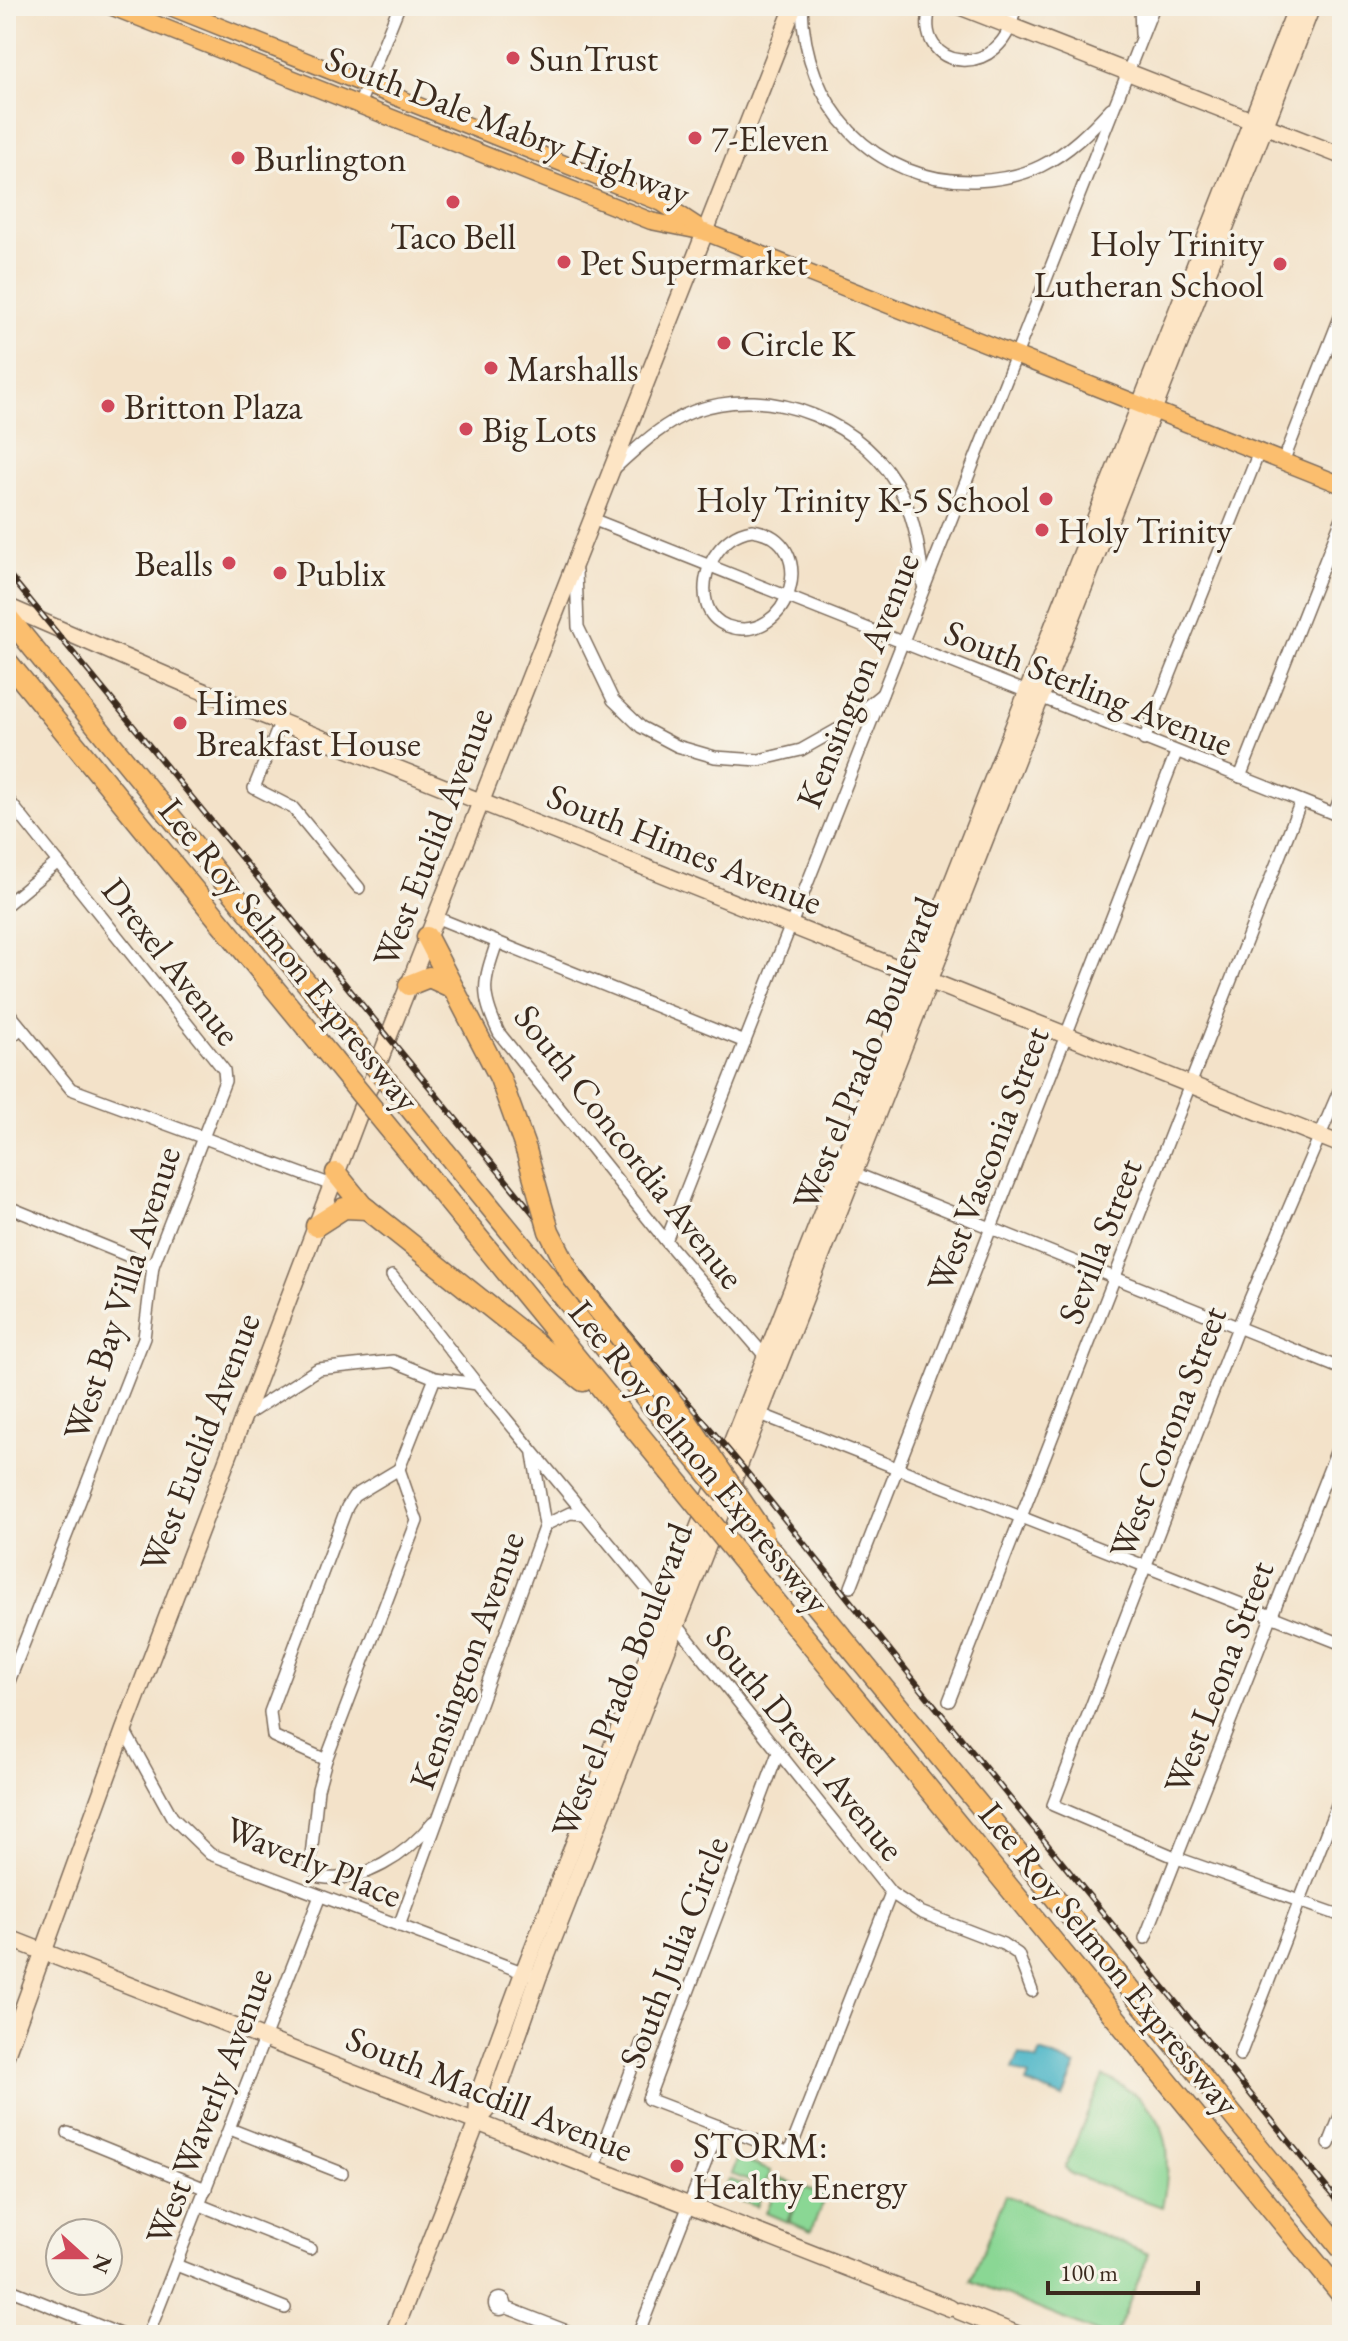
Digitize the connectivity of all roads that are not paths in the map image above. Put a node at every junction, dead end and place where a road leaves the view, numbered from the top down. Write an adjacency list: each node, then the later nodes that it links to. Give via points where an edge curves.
1 (110, 6): 14 (main road, South Dale Mabry Highway)
2 (168, 6): 16 (main road, South Dale Mabry Highway)
3 (399, 6): 18 (street)
4 (794, 6): 23 (street, West Euclid Avenue)
5 (802, 6): 19 (street, via 803,37 815,80 837,118 869,149 908,171 951,181 981,181 1038,168 1076,144)
6 (931, 6): 13 (street, via 930,35 936,46 959,61 982,59 994,51)
7 (959, 6): 13 (street)
8 (1015, 6): 13 (street)
9 (1140, 6): 15 (street)
10 (1154, 6): 15 (street, Kensington Avenue)
11 (1297, 6): 21 (street, West el Prado Boulevard)
12 (1312, 6): 21 (street, West el Prado Boulevard)
13 (1010, 26): 17 (street)
14 (168, 29): 16 (main road, via 189,26 223,39); 20 (main road, South Dale Mabry Highway)
15 (1141, 39): 17 (street, Kensington Avenue)
16 (266, 45): 18 (main road, South Dale Mabry Highway)
17 (1128, 73): 19 (street, Kensington Avenue); 21 (street)
18 (367, 85): 20 (street); 23 (main road, South Dale Mabry Highway, via 662,203)
19 (1117, 101): 25 (street, Kensington Avenue)
20 (359, 105): 23 (main road, South Dale Mabry Highway, via 651,221)
21 (1259, 123): 22 (street); 26 (street, West el Prado Boulevard); 27 (street, West el Prado Boulevard)
22 (1342, 156)
23 (705, 232): 25 (main road, South Dale Mabry Highway); 30 (street, West Euclid Avenue)
24 (1342, 312): 29 (street)
25 (1016, 354): 26 (main road, South Dale Mabry Highway); 37 (street, Kensington Avenue)
26 (1138, 403): 27 (main road, South Dale Mabry Highway); 36 (street, West el Prado Boulevard)
27 (1156, 410): 28 (main road, South Dale Mabry Highway); 36 (street, West el Prado Boulevard)
28 (1259, 452): 29 (main road, South Dale Mabry Highway); 46 (street)
29 (1283, 462): 31 (main road, South Dale Mabry Highway)
30 (611, 472): 33 (street, West Euclid Avenue); 37 (street, via 661,429 692,412 733,404 799,408 853,437 879,461 902,495 921,554)
31 (1342, 485)
32 (1342, 518): 48 (street)
33 (592, 519): 34 (street, West Euclid Avenue); 35 (street, South Sterling Avenue)
34 (576, 560): 43 (street, via 578,627 613,700 641,727 677,746 715,757 759,760 801,750 840,728); 51 (street, West Euclid Avenue)
35 (711, 566): 38 (street, South Sterling Avenue); 38 (street, via 705,593 720,623 755,629 769,622); 38 (street, via 733,535 752,530 771,534 790,557)
36 (1075, 587): 44 (street, West el Prado Boulevard)
37 (924, 589): 41 (street, Kensington Avenue)
38 (786, 596): 41 (street, South Sterling Avenue)
39 (6, 606): 45 (street, South Himes Avenue)
40 (6, 615): 99 (highway, Lee Roy Selmon Expressway, bridge)
41 (902, 643): 43 (street, Kensington Avenue); 44 (street, South Sterling Avenue)
42 (6, 660): 89 (highway, Lee Roy Selmon Expressway, bridge)
43 (882, 694): 58 (street, Kensington Avenue)
44 (1032, 696): 46 (street, South Sterling Avenue); 61 (street, West el Prado Boulevard)
45 (281, 721): 51 (street, South Himes Avenue); 55 (street, via 254,788 293,808)
46 (1144, 740): 47 (street, South Sterling Avenue)
47 (1176, 753): 48 (street, South Sterling Avenue); 66 (street, West Vasconia Street)
48 (1240, 777): 52 (street, South Sterling Avenue)
49 (1342, 793): 53 (street)
50 (6, 797): 54 (street, Drexel Avenue)
51 (481, 800): 57 (street, West Euclid Avenue); 58 (street, South Himes Avenue)
52 (1301, 801): 53 (street, South Sterling Avenue); 70 (street, Sevilla Street)
53 (1338, 815)
54 (58, 862): 56 (street); 72 (street, Drexel Avenue, via 224,1070 222,1092)
55 (359, 888)
56 (6, 905)
57 (435, 917): 59 (street, West Euclid Avenue); 60 (street)
58 (791, 926): 61 (street, South Himes Avenue); 68 (street, Kensington Avenue)
59 (427, 937): 62 (street, West Euclid Avenue); 63 (highway)
60 (497, 942): 68 (street); 80 (street, South Concordia Avenue, via 483,982 484,1000 499,1033)
61 (922, 979): 66 (street, South Himes Avenue); 74 (street, West el Prado Boulevard)
62 (409, 985): 63 (highway, via 429,977); 75 (street, West Euclid Avenue)
63 (453, 988): 99 (highway, bridge, via 500,1078 549,1231 573,1278 687,1421)
64 (6, 1009): 65 (street)
65 (21, 1028): 67 (street); 72 (street, via 71,1089)
66 (1065, 1036): 70 (street, South Himes Avenue); 79 (street, West Vasconia Street)
67 (6, 1042)
68 (745, 1042): 80 (street, Kensington Avenue)
69 (1342, 1084): 71 (street, West Corona Street)
70 (1190, 1085): 71 (street, South Himes Avenue); 83 (street, Sevilla Street)
71 (1320, 1136): 73 (street, South Himes Avenue); 84 (street, West Corona Street)
72 (202, 1139): 75 (street); 81 (street, West Bay Villa Avenue)
73 (1342, 1145)
74 (846, 1170): 79 (street); 85 (street, West el Prado Boulevard)
75 (334, 1179): 77 (highway); 78 (street, West Euclid Avenue)
76 (6, 1206): 81 (street)
77 (367, 1209): 78 (highway, via 344,1208); 89 (highway)
78 (316, 1226): 91 (street, West Euclid Avenue)
79 (991, 1228): 83 (street); 94 (street, West Vasconia Street)
80 (666, 1241): 85 (street, South Concordia Avenue)
81 (153, 1266): 106 (street, West Bay Villa Avenue, via 144,1338)
82 (392, 1276): 88 (street)
83 (1114, 1278): 84 (street); 97 (street, Sevilla Street)
84 (1238, 1327): 86 (street); 100 (street, West Corona Street)
85 (771, 1362): 90 (street, West el Prado Boulevard)
86 (1342, 1369)
87 (435, 1378): 88 (street); 91 (street, via 393,1361 318,1369); 95 (street)
88 (477, 1384): 93 (street, South Drexel Avenue)
89 (620, 1411): 145 (highway, Lee Roy Selmon Expressway, bridge)
90 (753, 1411): 94 (street); 102 (street, West el Prado Boulevard); 104 (street, West el Prado Boulevard)
91 (243, 1417): 108 (street, West Euclid Avenue)
92 (1342, 1437): 103 (street, West Leona Street)
93 (533, 1449): 96 (street, South Drexel Avenue); 98 (street, Kensington Avenue)
94 (898, 1468): 97 (street); 101 (street, West Vasconia Street)
95 (399, 1469): 110 (street, via 417,1521); 110 (street, via 354,1496 347,1507 270,1712 273,1736)
96 (584, 1514): 98 (street, Kensington Avenue, via 570,1513); 102 (street, South Drexel Avenue)
97 (1021, 1517): 100 (street); 107 (street, Sevilla Street)
98 (545, 1525): 113 (street, Kensington Avenue)
99 (764, 1540): 142 (highway, Lee Roy Selmon Expressway)
100 (1145, 1567): 103 (street); 114 (street, West Corona Street, via 1053,1805)
101 (851, 1587)
102 (666, 1611): 104 (street, South Drexel Avenue); 112 (street, West el Prado Boulevard)
103 (1271, 1618): 105 (street); 114 (street, West Leona Street)
104 (677, 1625): 109 (street, South Drexel Avenue); 112 (street, West el Prado Boulevard)
105 (1342, 1644)
106 (6, 1689)
107 (949, 1701)
108 (124, 1730): 117 (street, Waverly Place, via 172,1817 210,1854); 123 (street, West Euclid Avenue)
109 (778, 1753): 116 (street, South Drexel Avenue); 132 (street, South Julia Circle, via 648,2099)
110 (326, 1760): 115 (street, via 310,1866)
111 (1342, 1792): 118 (street)
112 (602, 1797): 124 (street, West el Prado Boulevard)
113 (440, 1814): 115 (street, Kensington Avenue, via 420,1840 381,1865 354,1875); 120 (street, Kensington Avenue)
114 (1177, 1858): 118 (street); 122 (street, West Leona Street)
115 (320, 1877): 117 (street, West Waverly Avenue)
116 (891, 1893): 125 (street, South Drexel Avenue, via 920,1912 1018,1954); 132 (street, via 789,2153)
117 (316, 1895): 120 (street, Waverly Place); 126 (street, West Waverly Avenue)
118 (1300, 1901): 119 (street); 129 (street)
119 (1342, 1916)
120 (399, 1926): 124 (street, Waverly Place)
121 (6, 1937): 123 (street, South Macdill Avenue)
122 (1145, 1938)
123 (42, 1951): 126 (street, South Macdill Avenue); 128 (street, West Euclid Avenue)
124 (530, 1976): 131 (street, West el Prado Boulevard, via 495,2101)
125 (1032, 1991)
126 (265, 2038): 131 (street, South Macdill Avenue); 133 (street, West Waverly Avenue)
127 (642, 2042): 136 (street)
128 (6, 2055)
129 (1240, 2055)
130 (1342, 2111): 135 (street)
131 (477, 2122): 136 (street, South Macdill Avenue); 150 (street, West el Prado Boulevard)
132 (720, 2126): 140 (street)
133 (230, 2129): 137 (street); 138 (street, West Waverly Avenue)
134 (68, 2133): 138 (street)
135 (1329, 2144)
136 (594, 2169): 140 (street, South Macdill Avenue)
137 (342, 2173)
138 (206, 2189): 139 (street, West Waverly Avenue)
139 (200, 2205): 141 (street); 143 (street, West Waverly Avenue)
140 (688, 2205): 152 (street); 153 (street, South Macdill Avenue)
141 (310, 2249)
142 (1342, 2249)
143 (176, 2265): 147 (street); 149 (street, West Waverly Avenue)
144 (6, 2288): 148 (street)
145 (1342, 2295)
146 (505, 2307): 151 (street)
147 (285, 2308)
148 (122, 2335)
149 (148, 2335)
150 (393, 2335)
151 (577, 2335)
152 (638, 2335)
153 (1019, 2335)

